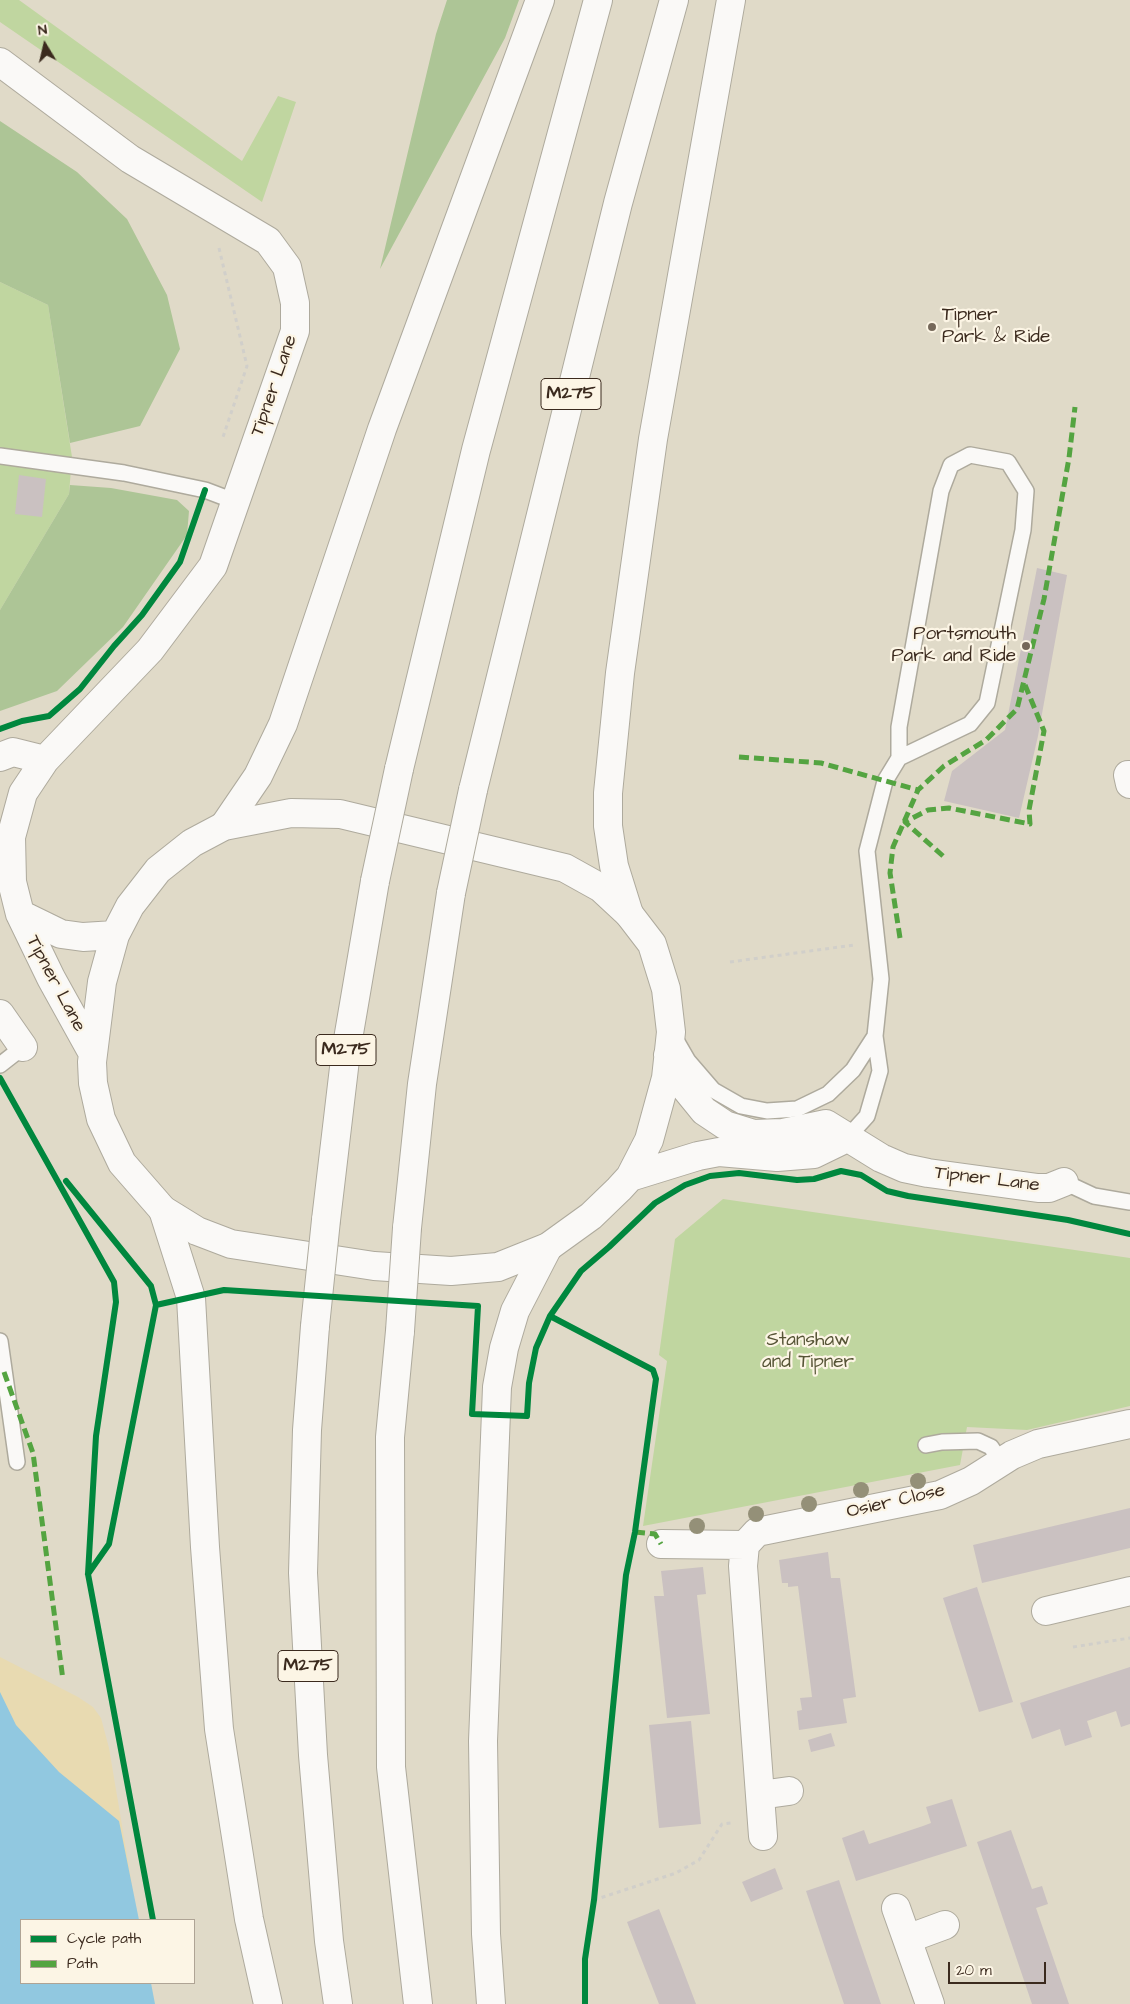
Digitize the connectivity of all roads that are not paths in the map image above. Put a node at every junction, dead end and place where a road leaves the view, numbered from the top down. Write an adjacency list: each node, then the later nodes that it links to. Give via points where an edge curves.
1 (540, 0): 11 (main road, via 382,429 283,724 258,776)
2 (598, 0): 43 (main road, M275, bridge, via 476,450 399,769 375,881 346,1051 315,1326 307,1430 303,1573 313,1755 329,1942)
3 (674, 0): 44 (main road, M275, bridge, via 618,203 473,790 451,894 422,1084 390,1437 391,1767)
4 (732, 0): 13 (main road, via 653,439 620,673 608,793 608,826 614,866)
5 (0, 62): 7 (main road, Tipner Lane, via 130,158 268,241 287,267 296,303 295,331)
6 (0, 456): 7 (lane, via 124,474 205,490)
7 (234, 500): 10 (main road, Tipner Lane, via 207,573 150,650)
8 (0, 758): 10 (main road, via 13,752)
9 (899, 758): 9 (lane, via 899,727 941,491 951,465 970,455 1008,462 1026,491 1023,530 987,703 970,724); 16 (lane, via 885,781 867,851 881,979)
10 (45, 760): 12 (main road, Tipner Lane, via 23,793 11,837 12,882)
11 (224, 826): 13 (main road, via 292,813 340,814 565,868 600,888); 14 (main road, via 192,843 158,870 130,906)
12 (20, 914): 14 (main road, Tipner Lane, via 61,934 83,937); 19 (main road, Tipner Lane)
13 (629, 914): 17 (main road, via 652,944 666,990)
14 (115, 935): 19 (main road, via 102,982)
15 (0, 1014): 18 (main road)
16 (875, 1036): 17 (lane, via 853,1070 828,1094 797,1109 767,1111 742,1106 713,1090); 21 (lane, via 880,1071 867,1116)
17 (670, 1043): 21 (main road, Tipner Lane, via 682,1084 704,1111 725,1126 754,1134 783,1133 826,1124); 22 (main road, via 666,1078 649,1140)
18 (23, 1047): 20 (lane)
19 (92, 1052): 25 (main road, via 93,1084 101,1119 122,1163)
20 (0, 1065)
21 (847, 1138): 22 (main road, via 814,1154 777,1157 719,1152); 23 (main road, Tipner Lane, via 904,1168 928,1173 1038,1188)
22 (630, 1177): 26 (main road, via 591,1216)
23 (1064, 1182): 24 (lane, Tipner Lane, via 1094,1196)
24 (1130, 1202)
25 (163, 1210): 26 (main road, via 197,1231 231,1244 374,1266 451,1271 498,1267); 42 (main road, via 191,1298 219,1729 249,1919)
26 (548, 1247): 45 (main road, via 516,1311 504,1348 497,1387 483,1741 486,1934)
27 (0, 1341): 30 (lane)
28 (1130, 1424): 31 (main road, Osier Close, via 1038,1444)
29 (926, 1445): 31 (lane, via 978,1441 991,1447)
30 (17, 1462)
31 (1001, 1462): 33 (main road, Osier Close, via 940,1495 757,1532)
32 (661, 1544): 33 (main road)
33 (745, 1545): 37 (main road, via 743,1566)
34 (1130, 1591): 35 (main road)
35 (1046, 1611)
36 (789, 1792): 37 (main road)
37 (760, 1795): 38 (main road)
38 (763, 1836)
39 (896, 1908): 41 (main road)
40 (945, 1925): 41 (main road)
41 (907, 1939): 46 (main road)
42 (268, 2004)
43 (338, 2004)
44 (418, 2004)
45 (491, 2004)
46 (930, 2004)

